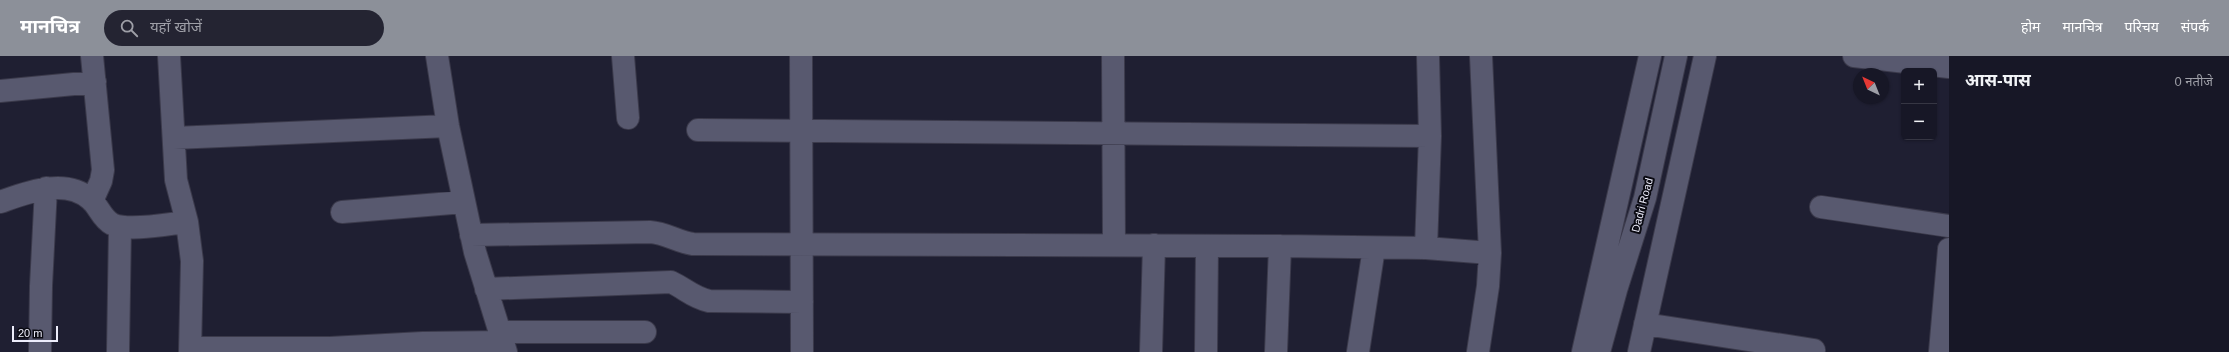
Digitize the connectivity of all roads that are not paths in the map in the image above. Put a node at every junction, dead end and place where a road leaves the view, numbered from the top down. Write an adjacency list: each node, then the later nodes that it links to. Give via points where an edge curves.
1 (92, 56): 15 (street)
2 (169, 56): 23 (street)
3 (437, 56): 18 (street)
4 (623, 56): 17 (street)
5 (801, 56): 20 (street)
6 (1113, 56): 21 (street)
7 (1428, 56): 22 (street)
8 (1481, 56): 42 (street)
9 (1650, 56): 59 (street)
10 (1676, 56): 60 (street, Dadri Road, via 1645,198)
11 (1690, 56): 61 (street, Dadri Road)
12 (1705, 56): 45 (street)
13 (1854, 56): 14 (street)
14 (1949, 68)
15 (95, 82): 16 (street); 25 (street, via 103,170)
16 (0, 91)
17 (628, 118)
18 (448, 126): 23 (street); 27 (street)
19 (698, 130): 20 (street)
20 (801, 130): 21 (street); 34 (street)
21 (1114, 133): 22 (street); 35 (street)
22 (1430, 136): 40 (street)
23 (174, 138): 30 (street, via 176,180)
24 (46, 188): 25 (street, via 85,194); 26 (street); 51 (street)
25 (92, 201): 32 (street, via 102,217)
26 (0, 202)
27 (464, 202): 29 (street); 33 (street)
28 (1820, 208): 31 (street)
29 (342, 212)
30 (187, 222): 32 (street); 48 (street, via 192,261)
31 (1949, 226)
32 (120, 227): 52 (street)
33 (471, 235): 34 (street, via 650,232 662,233 682,243 694,244); 43 (street)
34 (802, 244): 35 (street); 44 (street)
35 (1114, 245): 36 (street)
36 (1154, 246): 37 (street); 54 (street)
37 (1207, 246): 38 (street); 55 (street)
38 (1280, 246): 39 (street); 56 (street)
39 (1374, 248): 40 (street); 57 (street)
40 (1426, 248): 42 (street)
41 (1949, 249): 63 (street)
42 (1490, 253): 58 (street)
43 (486, 289): 44 (street, via 672,282 696,298 709,301); 47 (street)
44 (802, 302): 53 (street)
45 (1645, 324): 50 (street); 62 (street)
46 (645, 332): 47 (street)
47 (502, 342): 49 (street, via 423,343)
48 (191, 350): 49 (street)
49 (329, 350)
50 (1814, 350)
51 (40, 352)
52 (118, 352)
53 (802, 352)
54 (1151, 352)
55 (1206, 352)
56 (1276, 352)
57 (1358, 352)
58 (1478, 352)
59 (1583, 352)
60 (1599, 352)
61 (1625, 352)
62 (1639, 352)
63 (1940, 352)

